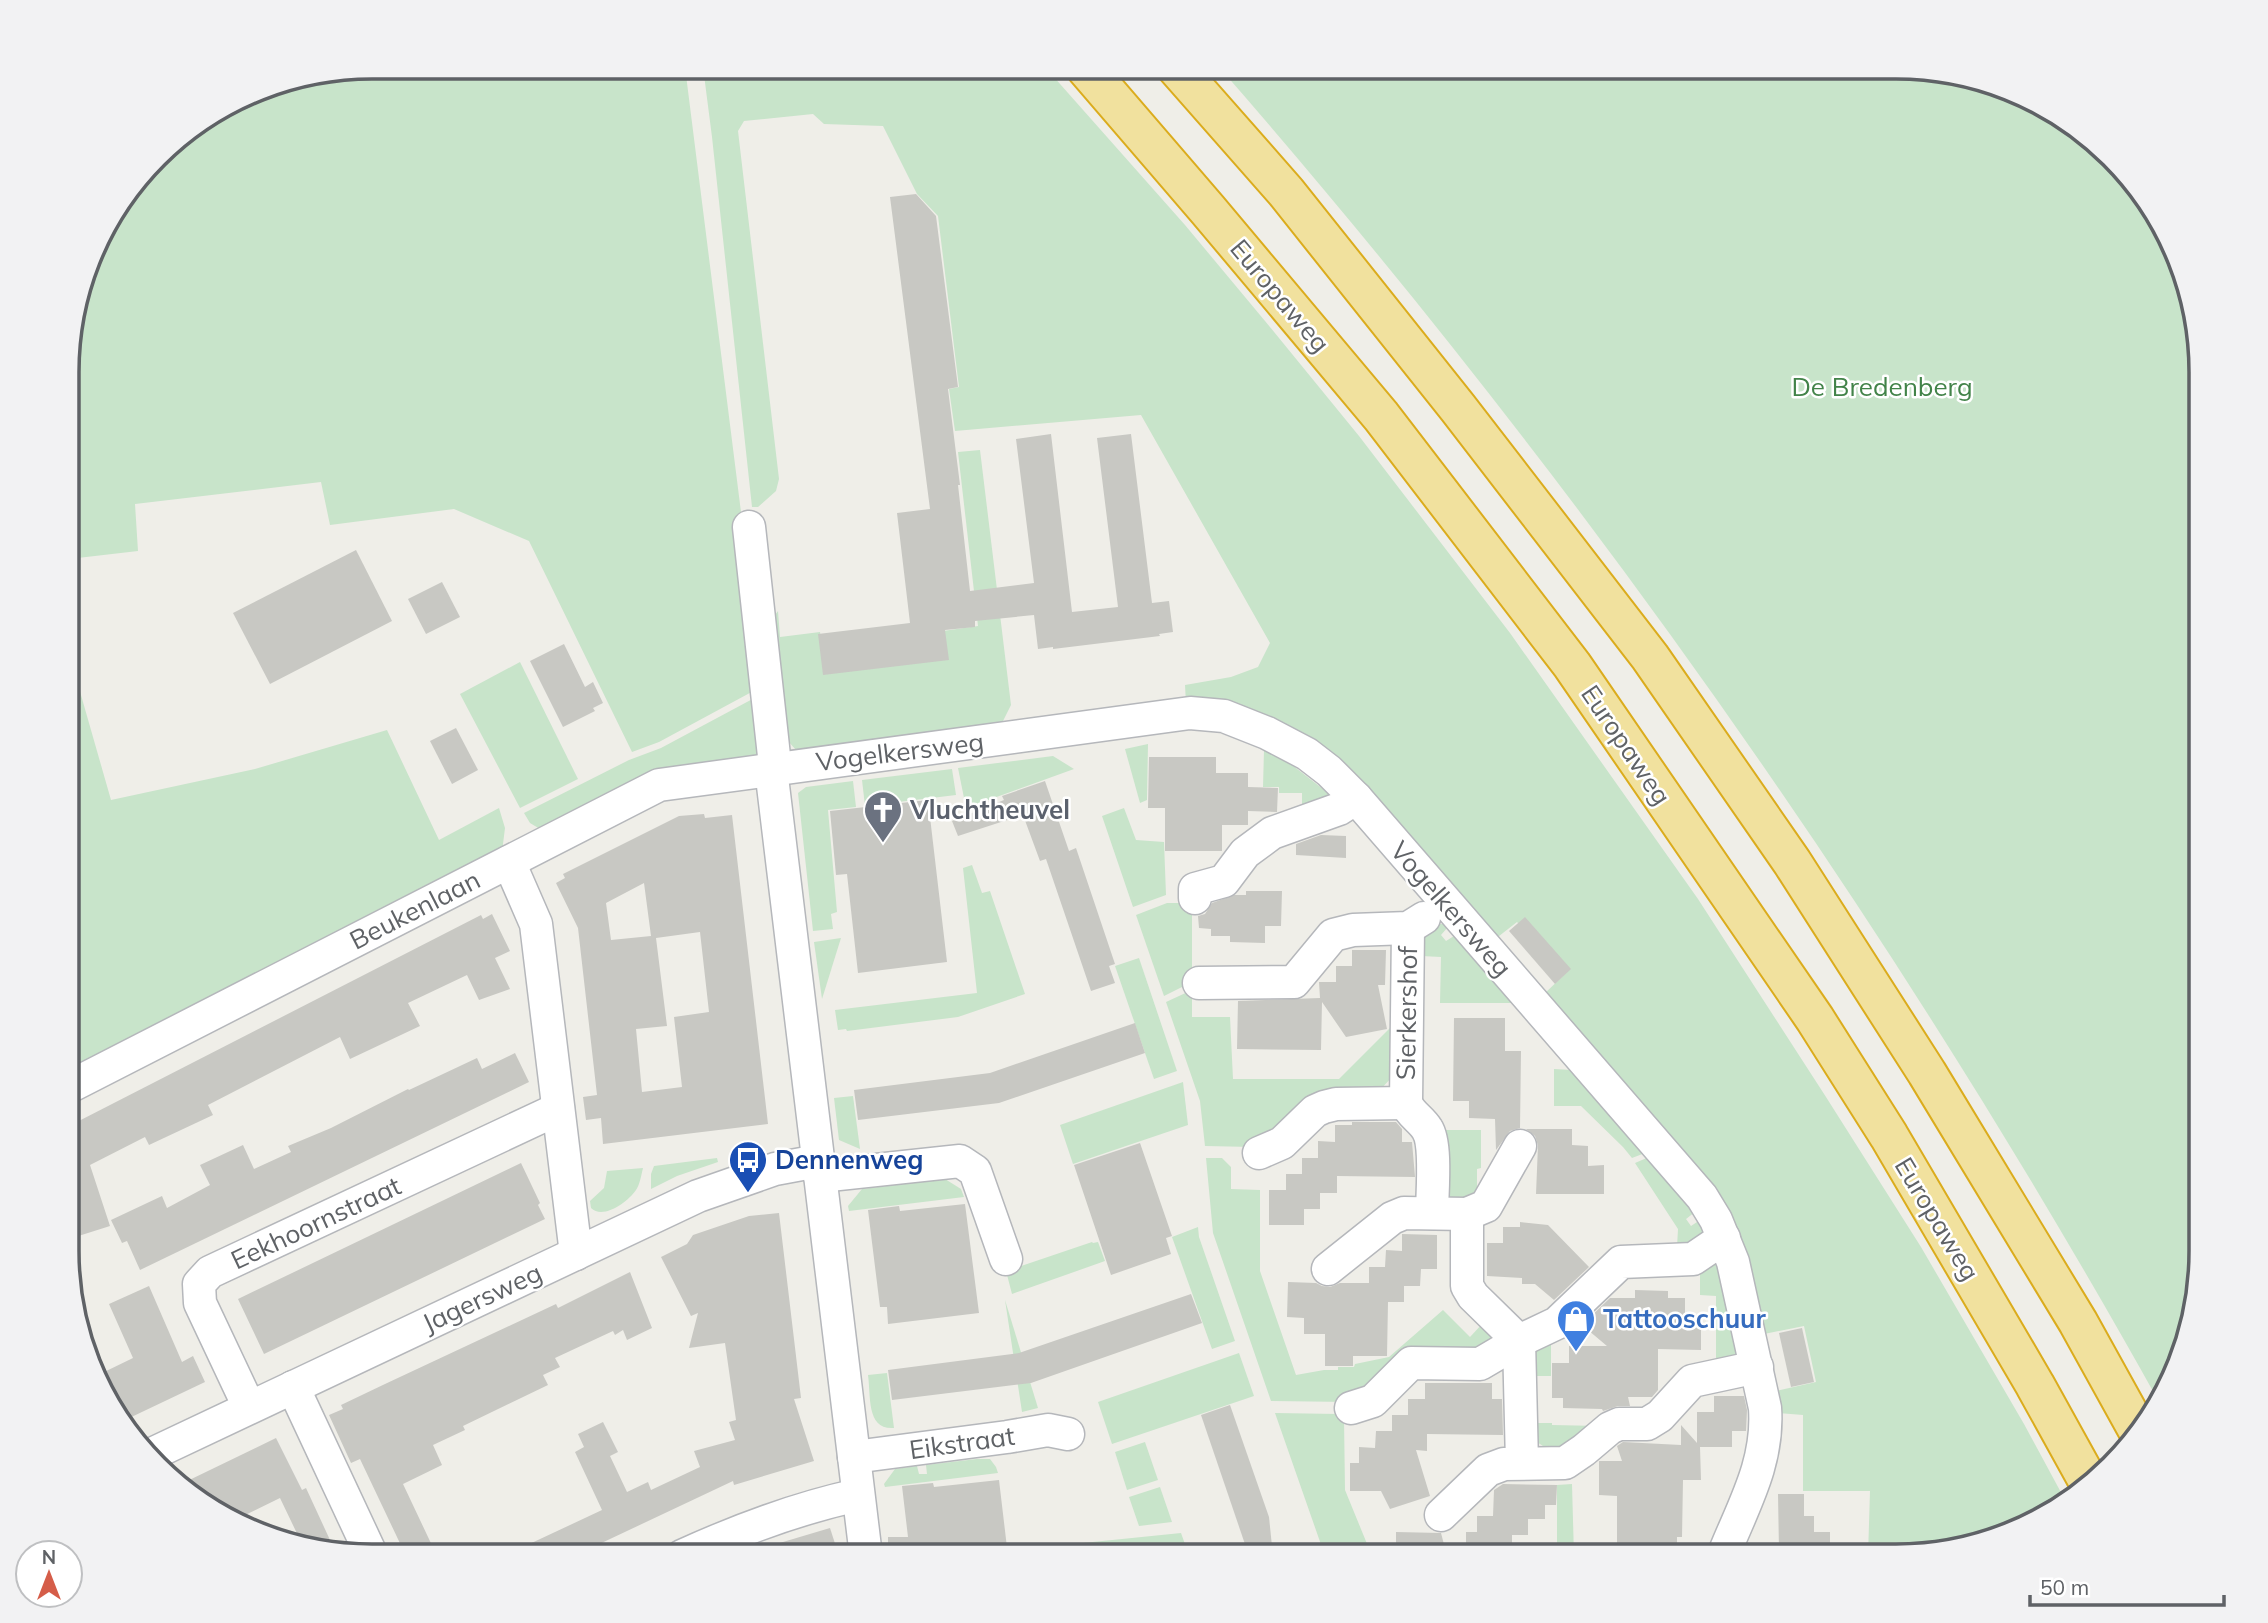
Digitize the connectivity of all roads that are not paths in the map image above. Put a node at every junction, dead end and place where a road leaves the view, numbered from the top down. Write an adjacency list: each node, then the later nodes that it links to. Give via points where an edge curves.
1 (1095, 79): 33 (highway, Europaweg, via 1381,416 1572,666 1815,1019)
2 (1186, 79): 28 (highway, via 1458,408 1650,657 1792,862 1927,1073)
3 (749, 527): 4 (street, via 774,756)
4 (771, 769): 5 (street, Vogelkersweg, via 1190,713 1224,716 1267,733 1307,754); 6 (street, Beukenlaan, via 659,785); 16 (street)
5 (1356, 798): 7 (street, via 1339,809 1272,832 1245,853 1224,881 1195,889); 8 (street, Vogelkersweg)
6 (509, 862): 11 (street, Beukenlaan); 13 (street, via 536,924)
7 (1195, 898)
8 (1446, 903): 9 (street, Sierkershof); 19 (street, Vogelkersweg, via 1702,1197)
9 (1408, 928): 10 (street, Sierkershof, via 1333,935 1294,982); 12 (street, Sierkershof)
10 (1199, 983)
11 (79, 1082)
12 (1406, 1103): 15 (street, Sierkershof, via 1324,1107 1282,1143); 17 (street, via 1432,1139)
13 (558, 1109): 20 (street); 26 (street, Eekhoornstraat, via 210,1272 198,1284 200,1303)
14 (1520, 1146): 18 (street, via 1486,1206)
15 (1259, 1153)
16 (819, 1169): 20 (street, Jagersweg, via 775,1169 698,1196); 21 (street, Jagersweg, via 960,1161 975,1171); 31 (street)
17 (1432, 1213): 18 (street); 22 (street, via 1392,1218)
18 (1467, 1214): 23 (street, via 1468,1286)
19 (1724, 1238): 23 (street, via 1693,1259 1621,1262 1557,1323); 24 (street, Vogelkersweg)
20 (576, 1254): 25 (street, Jagersweg)
21 (1006, 1259)
22 (1328, 1269)
23 (1519, 1341): 27 (street, via 1480,1364 1411,1363 1373,1401); 32 (street)
24 (1756, 1367): 32 (street, via 1692,1381 1660,1416 1647,1423 1610,1428 1565,1463); 39 (street, Vogelkersweg, via 1765,1408 1764,1454)
25 (293, 1387): 26 (street, Jagersweg); 36 (street)
26 (249, 1407): 30 (street, Jagersweg)
27 (1351, 1408)
28 (2134, 1423)
29 (1068, 1434): 31 (street, Eikstraat, via 1048,1430)
30 (158, 1451)
31 (854, 1457): 34 (street)
32 (1522, 1463): 35 (street, via 1488,1470)
33 (2085, 1475)
34 (858, 1495): 37 (street, via 820,1503); 38 (street)
35 (1441, 1516)
36 (366, 1544)
37 (712, 1544)
38 (864, 1544)
39 (1728, 1544)

